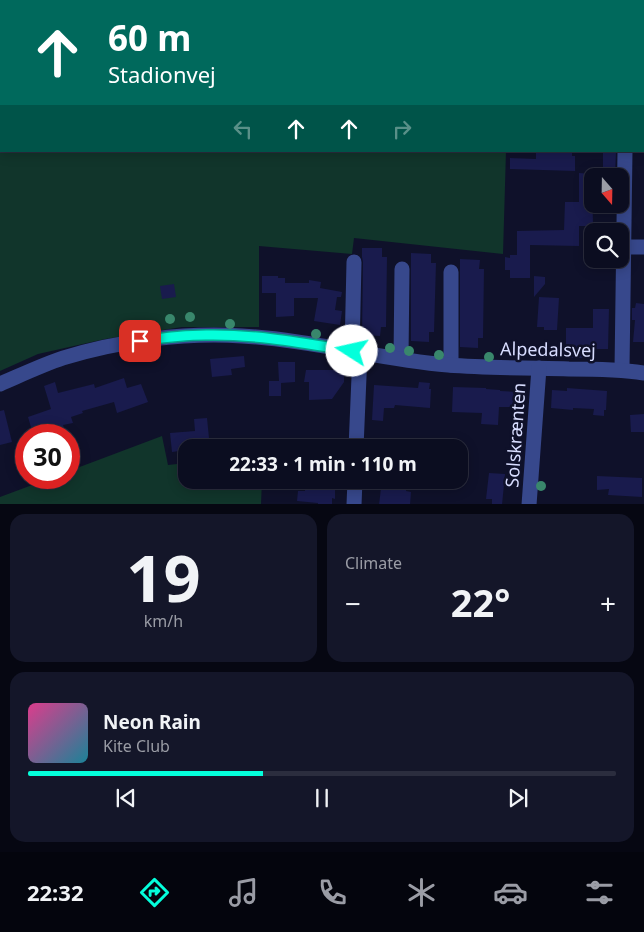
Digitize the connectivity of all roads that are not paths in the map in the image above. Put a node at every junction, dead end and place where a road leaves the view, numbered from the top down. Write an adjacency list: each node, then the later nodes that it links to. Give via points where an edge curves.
1 (625, 152): 2 (street)
2 (624, 223)
3 (629, 247): 4 (street)
4 (644, 247)
5 (354, 262): 9 (street)
6 (624, 268): 13 (street)
7 (402, 269): 10 (street)
8 (451, 272): 11 (street)
9 (356, 352): 10 (street, Alpedalsvej); 15 (street, Alpedalsvej, via 242,336 204,334 158,338 62,358); 16 (street)
10 (401, 358): 11 (street, Alpedalsvej)
11 (451, 365): 12 (street, Alpedalsvej)
12 (539, 368): 13 (street, Alpedalsvej); 19 (street, Solskrænten)
13 (622, 369): 14 (street, Alpedalsvej)
14 (644, 373)
15 (0, 384)
16 (356, 439)
17 (355, 489): 18 (street)
18 (354, 504)
19 (529, 504)

